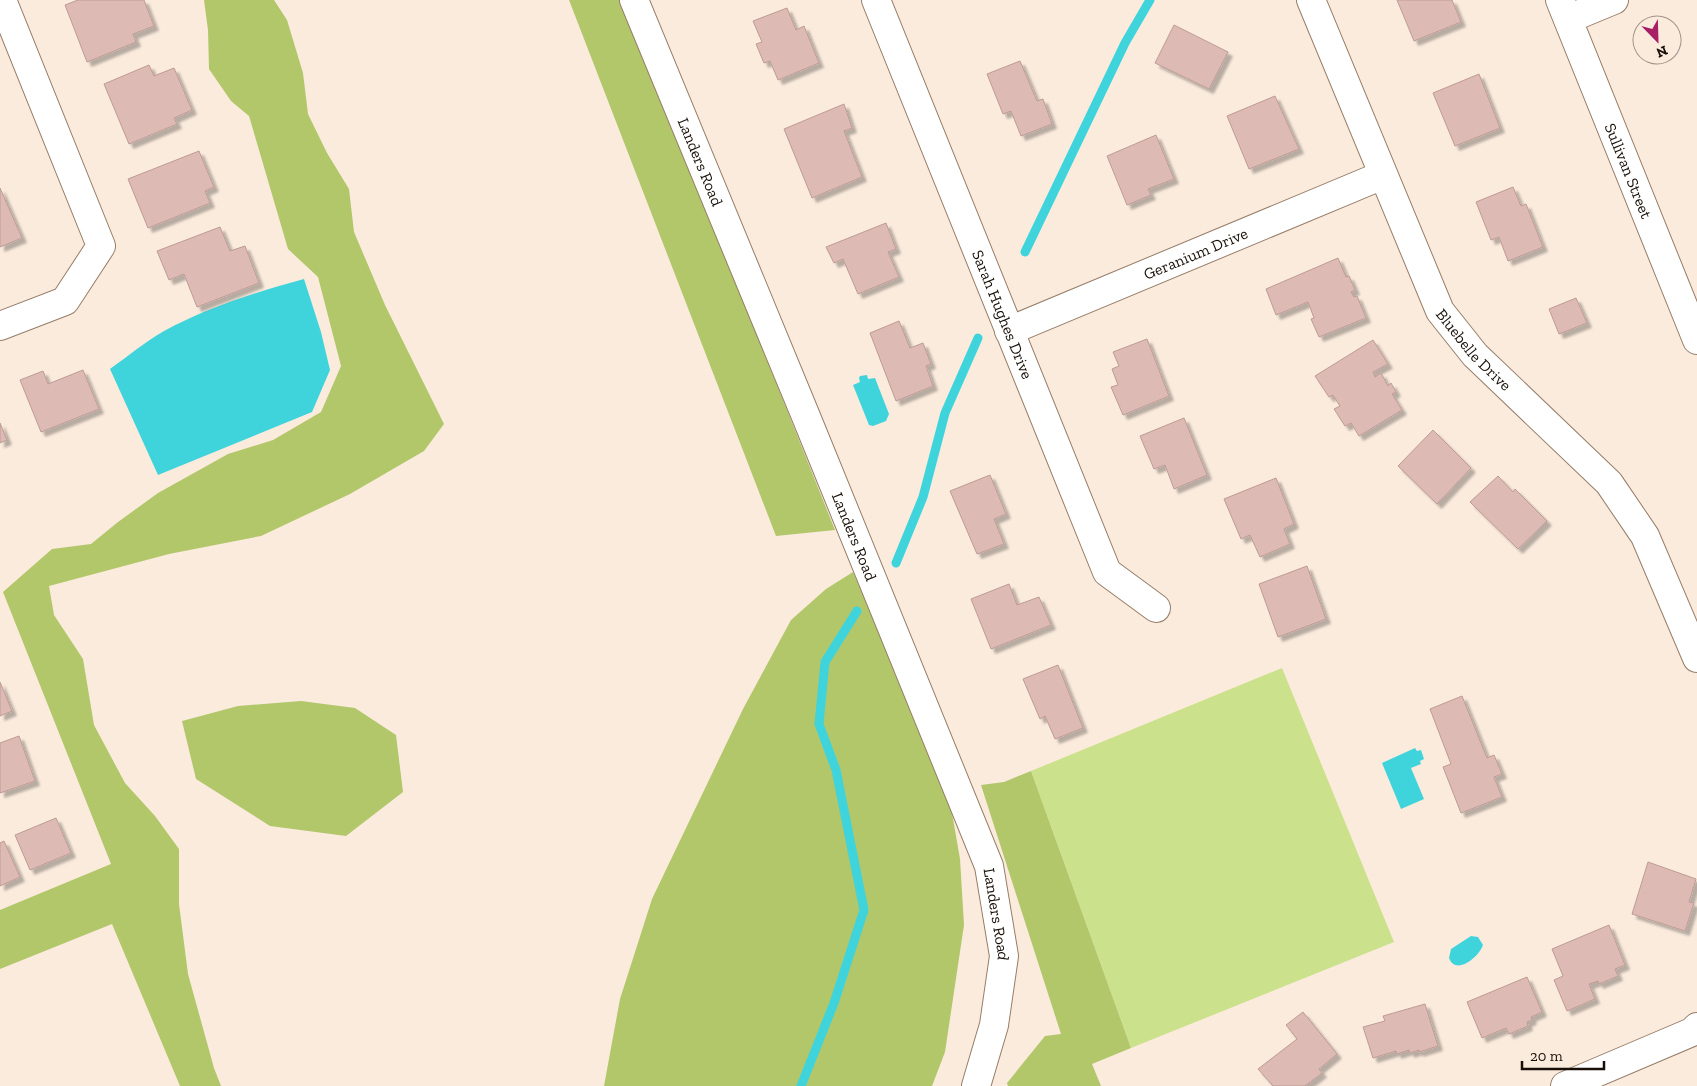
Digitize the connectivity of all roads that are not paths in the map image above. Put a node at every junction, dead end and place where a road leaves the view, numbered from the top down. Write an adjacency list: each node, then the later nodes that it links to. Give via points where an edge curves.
1 (2, 0): 8 (street, via 102,246 65,301)
2 (634, 0): 14 (street, Landers Road, via 989,866 1004,956 994,1025)
3 (876, 0): 9 (street, Sarah Hughes Drive)
4 (1311, 0): 7 (street, Bluebelle Drive)
5 (1614, 0): 6 (street)
6 (1564, 10): 10 (street, Sullivan Street)
7 (1383, 176): 9 (street, Geranium Drive); 12 (street, Bluebelle Drive, via 1440,311 1475,355 1609,482 1645,536)
8 (0, 326)
9 (1009, 331): 11 (street, Sarah Hughes Drive, via 1107,572)
10 (1697, 340)
11 (1156, 608)
12 (1697, 658)
13 (1695, 1032): 15 (street)
14 (976, 1086)
15 (1564, 1086)

